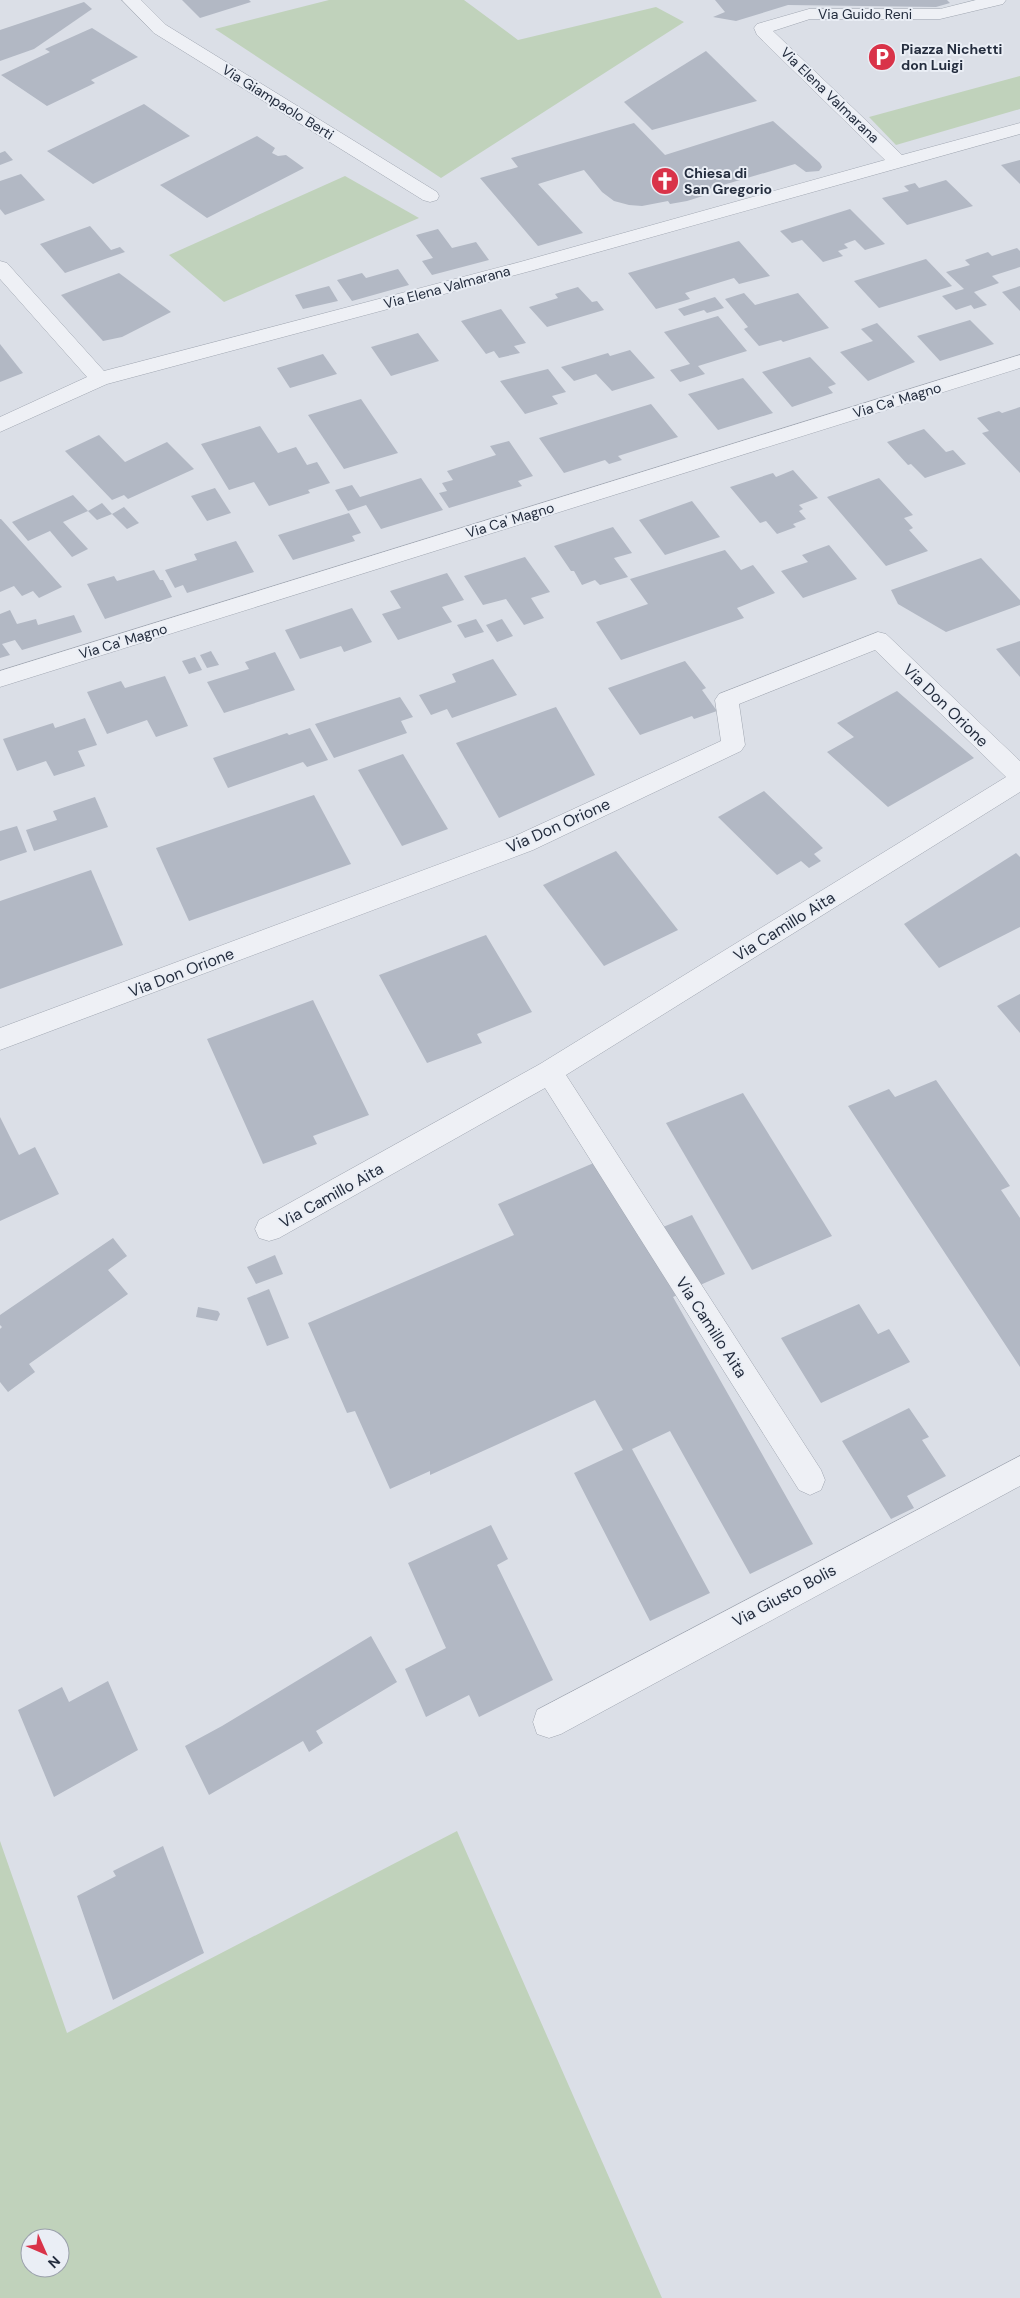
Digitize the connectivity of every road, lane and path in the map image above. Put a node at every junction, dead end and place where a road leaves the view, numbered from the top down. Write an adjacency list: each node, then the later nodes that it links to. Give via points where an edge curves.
1 (131, 0): 6 (street, Via Giampaolo Berti, via 160,29)
2 (997, 0): 3 (street, Via Guido Reni, via 940,14 809,14)
3 (763, 28): 5 (street, Via Elena Valmarana)
4 (1020, 128): 5 (street, Via Elena Valmarana)
5 (898, 162): 9 (street, Via Elena Valmarana, via 527,266)
6 (430, 196)
7 (0, 267): 9 (street)
8 (1020, 361): 11 (street, Via Ca' Magno)
9 (100, 379): 10 (street, Via Elena Valmarana)
10 (0, 426)
11 (0, 679)
12 (1020, 778): 13 (street, Via Don Orione, via 878,640 727,700 733,745 524,842); 14 (street, Via Camillo Aita)
13 (0, 1039)
14 (549, 1072): 15 (street, Via Camillo Aita); 17 (street, Via Camillo Aita)
15 (269, 1230)
16 (1020, 1470): 18 (street, Via Giusto Bolis)
17 (810, 1480)
18 (549, 1722)

